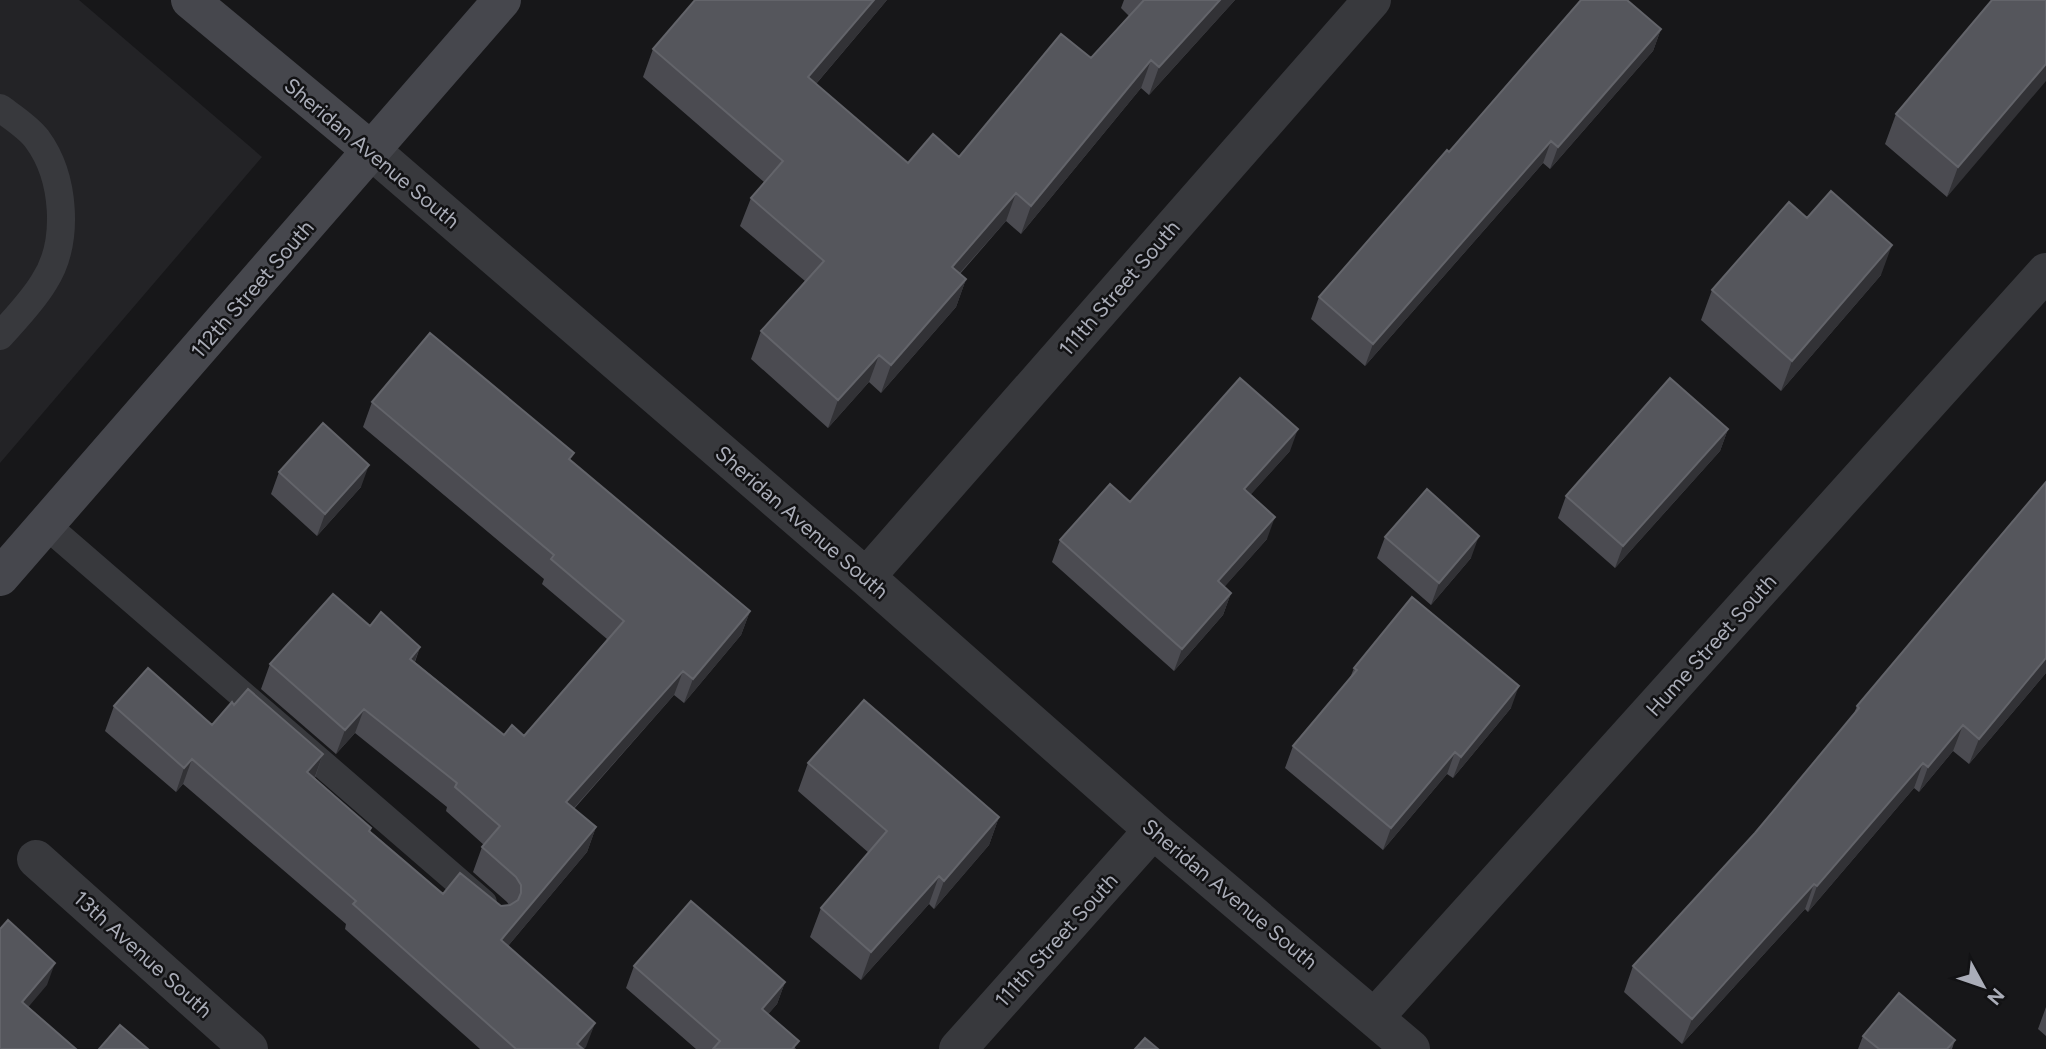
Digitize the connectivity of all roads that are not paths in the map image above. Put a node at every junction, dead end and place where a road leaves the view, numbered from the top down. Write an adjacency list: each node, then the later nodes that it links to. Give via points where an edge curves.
1 (190, 0): 5 (main road, Sheridan Avenue South)
2 (502, 0): 5 (main road, 112th Street South)
3 (1372, 0): 10 (street, 111th Street South)
4 (0, 108): 7 (lane, via 36,138 43,150 58,187 61,215 57,249 46,280)
5 (372, 151): 8 (main road, 112th Street South); 10 (street, Sheridan Avenue South)
6 (2046, 272): 14 (street, Hume Street South)
7 (0, 337)
8 (46, 525): 9 (main road, 112th Street South); 13 (lane)
9 (0, 577)
10 (866, 577): 11 (street, Sheridan Avenue South)
11 (1153, 830): 14 (street, Sheridan Avenue South); 16 (street, 111th Street South)
12 (36, 859): 15 (street, 13th Avenue South)
13 (496, 914)
14 (1376, 1017): 17 (street, Sheridan Avenue South)
15 (249, 1049)
16 (958, 1049)
17 (1411, 1049)

